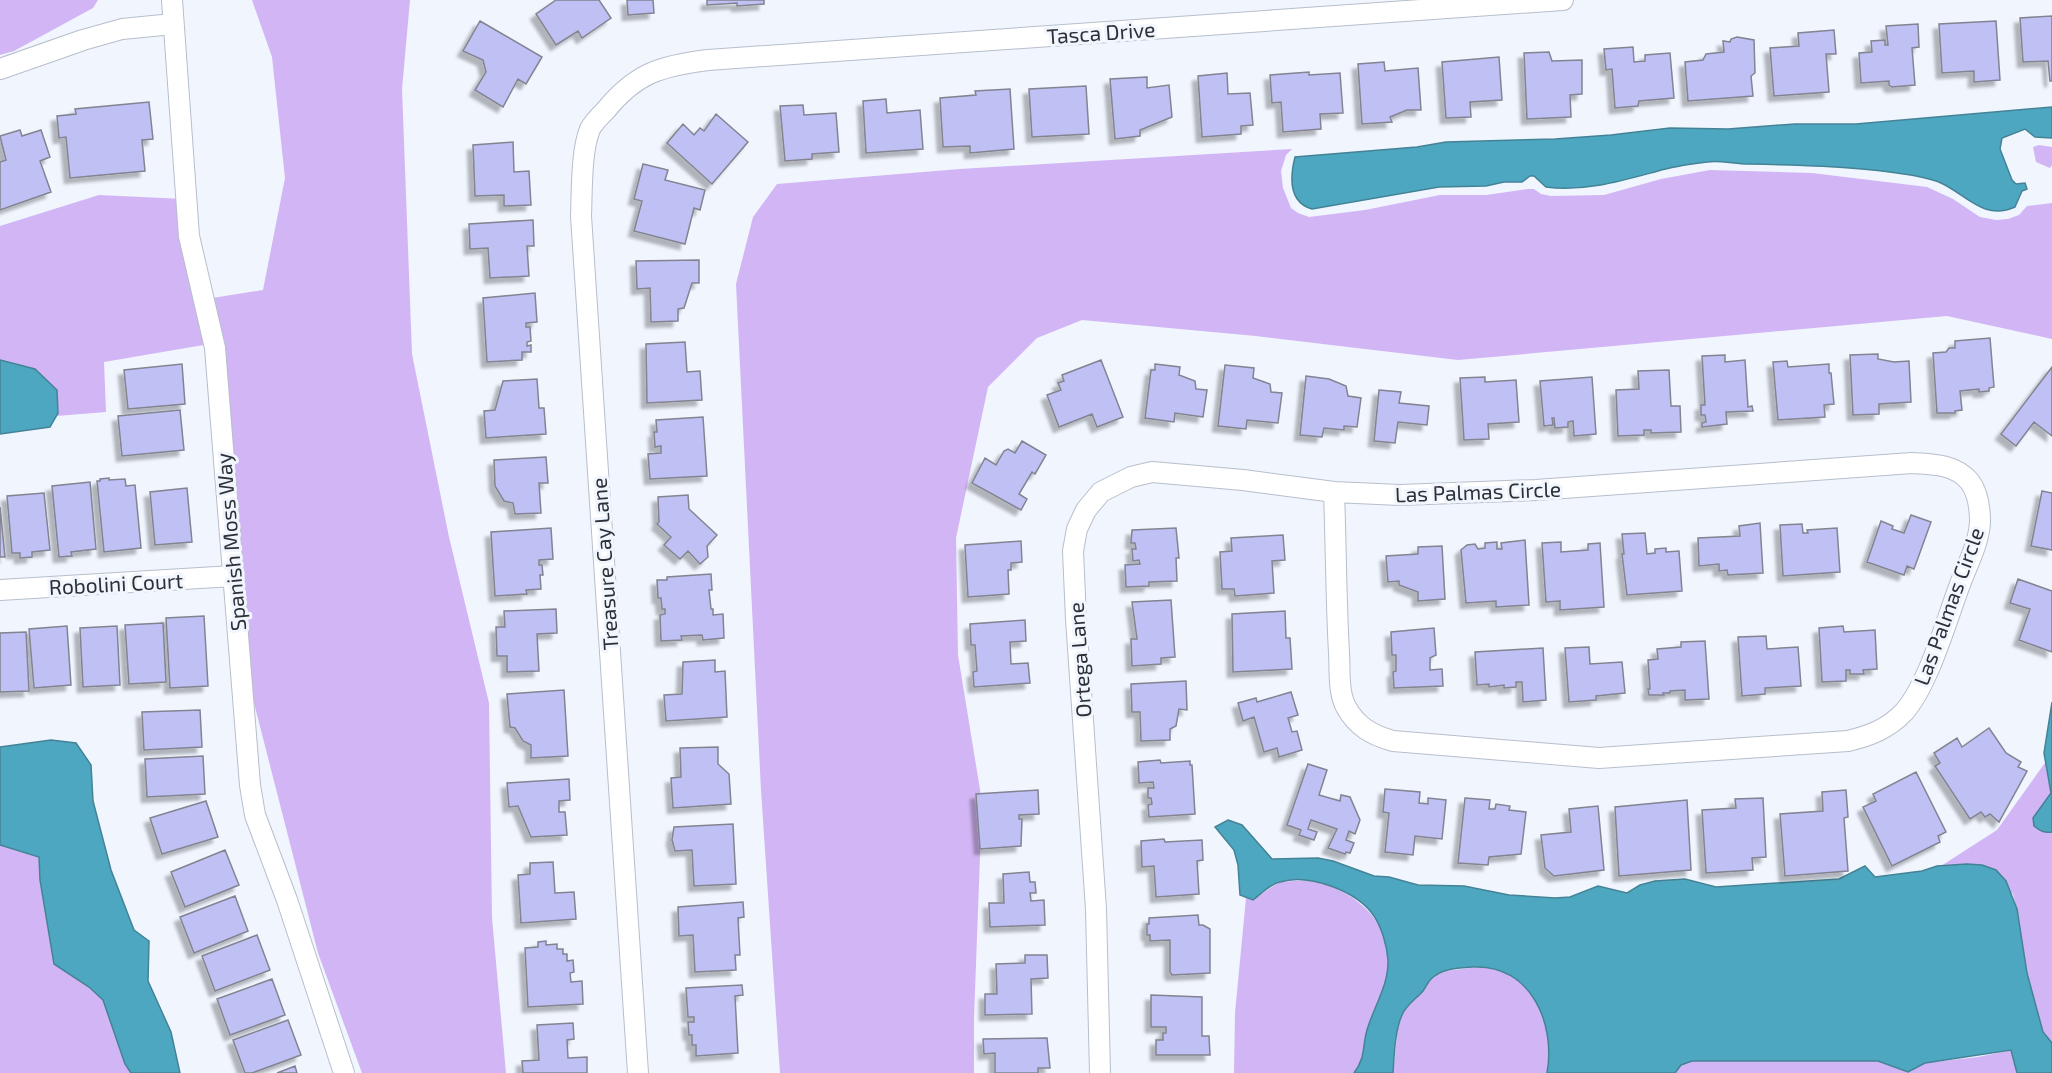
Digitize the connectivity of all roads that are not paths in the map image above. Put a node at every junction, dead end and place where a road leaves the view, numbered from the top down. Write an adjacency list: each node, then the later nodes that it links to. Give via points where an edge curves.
1 (172, 0): 3 (street, Spanish Moss Way)
2 (1563, 0): 5 (street, Tasca Drive, via 708,60 682,63)
3 (173, 24): 4 (street, via 122,29); 7 (street, Spanish Moss Way, via 189,236 215,348)
4 (0, 69)
5 (642, 78): 10 (street, Treasure Cay Lane, via 632,82 591,128 584,162 581,216)
6 (1335, 492): 6 (street, Las Palmas Circle, via 1400,495 1536,490 1933,464 1954,469 1970,482 1979,502 1980,524 1920,685 1903,712 1888,726 1848,741 1599,758 1393,741 1372,735 1355,722 1344,705 1341,684); 11 (street, Ortega Lane, via 1152,472 1131,477 1101,492 1086,510 1077,530 1073,551 1096,909)
7 (233, 576): 8 (street, Robolini Court); 9 (street, Spanish Moss Way, via 255,815)
8 (0, 590)
9 (344, 1073)
10 (638, 1073)
11 (1100, 1073)

